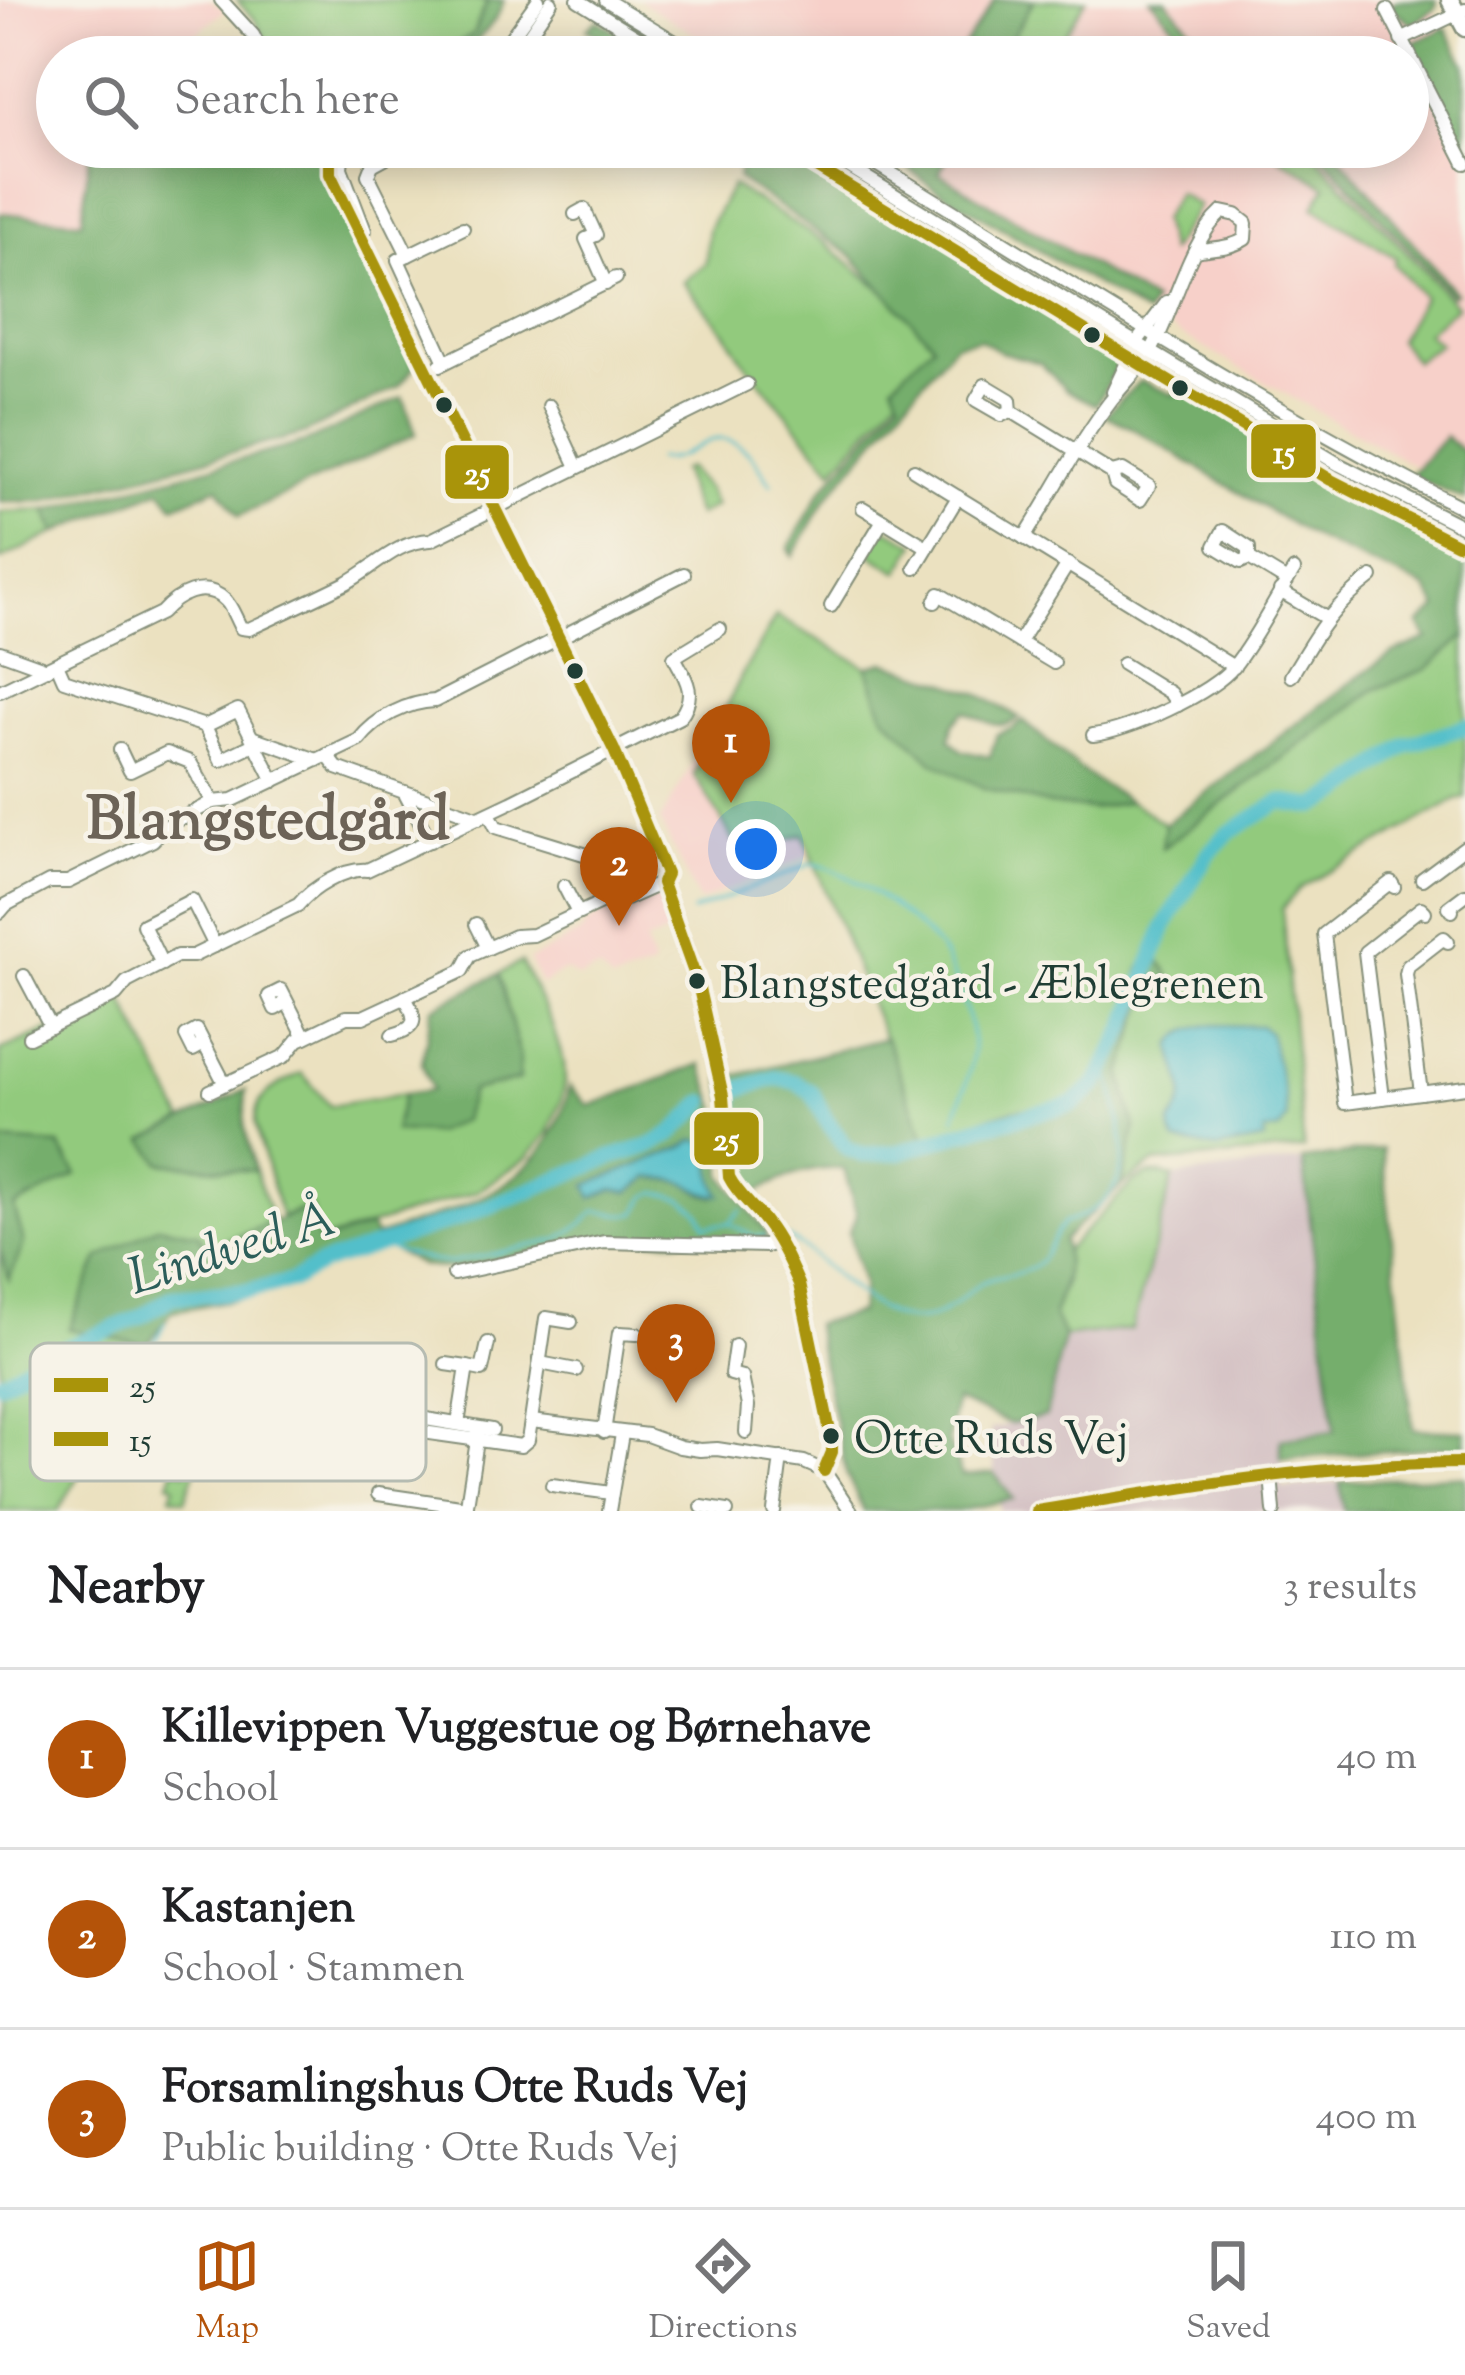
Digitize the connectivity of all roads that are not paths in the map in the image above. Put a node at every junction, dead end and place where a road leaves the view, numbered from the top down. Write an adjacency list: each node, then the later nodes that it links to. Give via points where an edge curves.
1 (221, 0): 7 (street)
2 (574, 0): 4 (street); 10 (street)
3 (606, 0): 11 (street)
4 (546, 1): 8 (street); 9 (street)
5 (1387, 10): 12 (street)
6 (1459, 13): 13 (street)
7 (254, 36)
8 (514, 36)
9 (527, 36)
10 (635, 36)
11 (665, 36)
12 (1399, 36)
13 (1410, 36)
14 (1429, 94): 15 (street)
15 (1465, 163)
16 (331, 168): 25 (street)
17 (341, 168): 25 (street)
18 (371, 168): 24 (street)
19 (851, 168): 26 (street, via 1044,287)
20 (881, 168): 26 (street)
21 (575, 214): 27 (street, via 584,209 596,235 586,239 611,281)
22 (463, 228): 24 (street)
23 (1196, 251): 26 (street)
24 (408, 255): 27 (street, via 398,260)
25 (377, 266): 28 (street)
26 (1148, 340): 32 (street); 39 (street); 41 (street, via 1340,465)
27 (445, 362): 28 (street)
28 (428, 370): 37 (street)
29 (747, 384): 33 (street)
30 (549, 406): 33 (street)
31 (1011, 411): 32 (street)
32 (1078, 452): 35 (street); 42 (street)
33 (578, 467): 37 (street)
34 (914, 470): 36 (street)
35 (1112, 473)
36 (958, 497): 42 (street); 43 (street)
37 (495, 507): 54 (street); 59 (street, via 249,629 225,599 193,590)
38 (862, 508): 40 (street)
39 (1465, 509)
40 (884, 520): 43 (street); 51 (street)
41 (1465, 528)
42 (1024, 538): 45 (street)
43 (927, 547): 46 (street)
44 (1249, 558): 49 (street)
45 (1068, 565): 55 (street); 60 (street)
46 (915, 568)
47 (684, 574): 54 (street)
48 (1372, 577): 52 (street)
49 (1287, 580): 52 (street); 60 (street)
50 (934, 602): 55 (street, via 939,594)
51 (831, 606)
52 (1326, 618): 61 (street)
53 (720, 629): 68 (street, via 674,657 692,696 680,717)
54 (559, 640): 68 (street); 69 (street, via 371,725)
55 (1018, 642): 57 (street)
56 (0, 652): 59 (street)
57 (1054, 663)
58 (1123, 664): 63 (street)
59 (52, 667): 62 (street); 64 (street, via 64,680)
60 (1234, 667): 63 (street)
61 (1291, 676)
62 (0, 691)
63 (1178, 704): 65 (street)
64 (205, 726): 66 (street, via 238,710); 66 (street, via 221,760)
65 (1093, 735)
66 (253, 741): 69 (street); 70 (street)
67 (120, 750): 72 (street, via 130,772 167,753 190,762)
68 (614, 750): 73 (street); 74 (street)
69 (322, 758): 70 (street); 71 (street)
70 (274, 781): 72 (street)
71 (404, 792): 73 (street); 75 (street)
72 (212, 802): 85 (street, via 153,840)
73 (484, 816): 75 (street); 77 (street)
74 (650, 835): 77 (street); 79 (street)
75 (430, 841): 90 (street, via 357,868)
76 (1465, 847): 78 (street)
77 (600, 859): 82 (street)
78 (1422, 879)
79 (662, 883): 82 (street, via 626,899); 106 (street, via 698,984 723,1096 729,1177)
80 (564, 886): 87 (street)
81 (1394, 887): 105 (street, via 1324,934 1345,1103)
82 (617, 895): 87 (street)
83 (1465, 895): 84 (street)
84 (1452, 911)
85 (0, 912)
86 (1425, 912): 105 (street, via 1365,952)
87 (578, 913): 91 (street)
88 (476, 924): 91 (street)
89 (1448, 942): 104 (street, via 1406,974)
90 (215, 946): 92 (street); 92 (street, via 192,900 143,926)
91 (488, 948): 94 (street, via 462,971)
92 (162, 964): 96 (street)
93 (24, 976): 96 (street)
94 (405, 998): 97 (street, via 414,1022); 99 (street)
95 (287, 1002): 99 (street)
96 (51, 1027): 98 (street)
97 (392, 1035)
98 (29, 1036)
99 (305, 1036): 101 (street, via 285,1056)
100 (205, 1044): 101 (street)
101 (225, 1084): 103 (street)
102 (1465, 1087): 104 (street)
103 (210, 1091)
104 (1421, 1093): 105 (street)
105 (1383, 1098)
106 (778, 1243): 107 (street, via 604,1242); 126 (street, via 799,1284 832,1441)
107 (454, 1274)
108 (571, 1322): 112 (street, via 546,1318)
109 (637, 1334): 120 (street, via 620,1333)
110 (488, 1343): 114 (street, via 482,1370)
111 (735, 1346): 121 (street, via 731,1373 742,1377)
112 (540, 1363): 115 (street); 117 (street)
113 (446, 1364): 114 (street)
114 (467, 1367): 118 (street)
115 (576, 1370)
116 (426, 1420): 118 (street)
117 (531, 1421): 120 (street); 122 (street, via 521,1446)
118 (458, 1424): 122 (street)
119 (426, 1428): 122 (street)
120 (604, 1432): 123 (street)
121 (746, 1432)
122 (482, 1433): 133 (street)
123 (622, 1434): 124 (street); 129 (street)
124 (781, 1458): 126 (street); 136 (street)
125 (1465, 1463): 127 (street)
126 (824, 1471): 137 (street)
127 (1271, 1474): 131 (street); 139 (street)
128 (552, 1485): 129 (street)
129 (611, 1493): 134 (street)
130 (378, 1494): 133 (street)
131 (1118, 1504): 138 (street)
132 (702, 1508): 135 (street)
133 (466, 1509)
134 (609, 1511)
135 (727, 1511)
136 (774, 1511)
137 (851, 1511)
138 (1037, 1511)
139 (1274, 1511)

